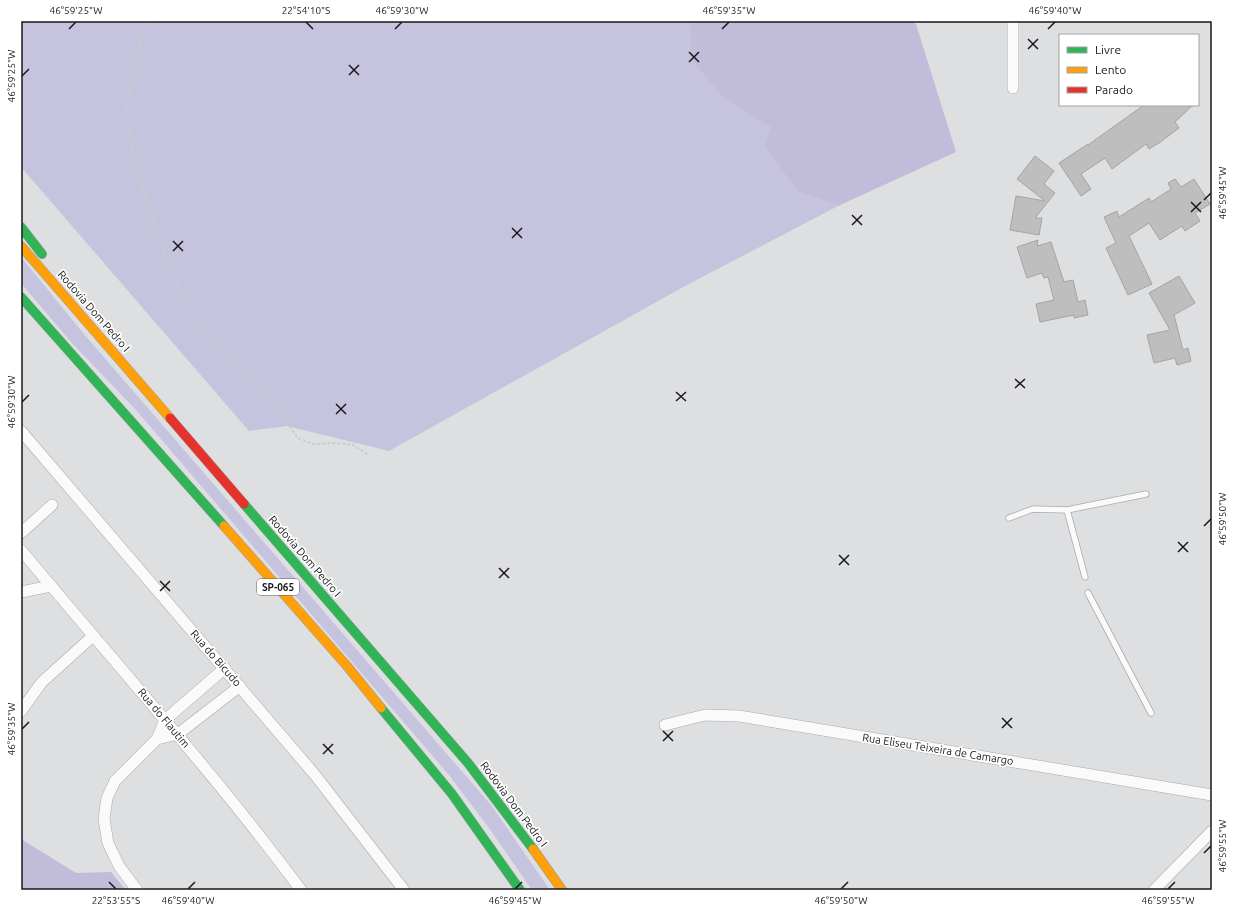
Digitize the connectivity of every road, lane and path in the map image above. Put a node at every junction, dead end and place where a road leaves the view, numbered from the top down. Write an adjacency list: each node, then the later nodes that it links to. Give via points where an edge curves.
1 (145, 21): 10 (path, via 130,85 127,116 136,165 157,236 182,294 220,346 253,377 298,438 314,444 353,445)
2 (1013, 21): 3 (street)
3 (1013, 88)
4 (21, 227): 7 (highway)
5 (21, 246): 7 (highway, Rodovia Dom Pedro I / SP-065)
6 (21, 297): 11 (highway, SP-065)
7 (145, 389): 37 (highway, Rodovia Dom Pedro I / SP-065, via 468,763)
8 (113, 416): 11 (highway)
9 (21, 431): 23 (street, Rua do Bicudo)
10 (369, 454)
11 (188, 486): 36 (highway, SP-065, via 275,583 398,728 452,794)
12 (1146, 494): 14 (lane)
13 (52, 505): 16 (street)
14 (1067, 510): 15 (lane, via 1033,509); 18 (lane)
15 (1009, 518)
16 (21, 533)
17 (21, 550): 19 (street, Rua do Flautim)
18 (1085, 577)
19 (51, 586): 20 (street); 22 (street, Rua do Flautim)
20 (21, 592)
21 (1088, 592): 26 (lane)
22 (93, 636): 25 (street, via 42,682); 27 (street, Rua do Flautim)
23 (225, 668): 24 (street, Rua do Bicudo); 27 (street)
24 (240, 686): 29 (street); 35 (street, Rua do Bicudo, via 316,775)
25 (21, 711)
26 (1151, 713)
27 (165, 720): 29 (street, Rua do Flautim); 30 (street)
28 (665, 725): 31 (street, Rua Eliseu Teixeira de Camargo, via 705,714 739,716)
29 (178, 734): 30 (street); 34 (street, Rua do Flautim)
30 (157, 739): 33 (street, via 115,780 107,798 104,819 108,843 119,866)
31 (1212, 795)
32 (1212, 831): 38 (street)
33 (137, 890)
34 (301, 890)
35 (404, 890)
36 (520, 890)
37 (562, 890)
38 (1154, 890)

